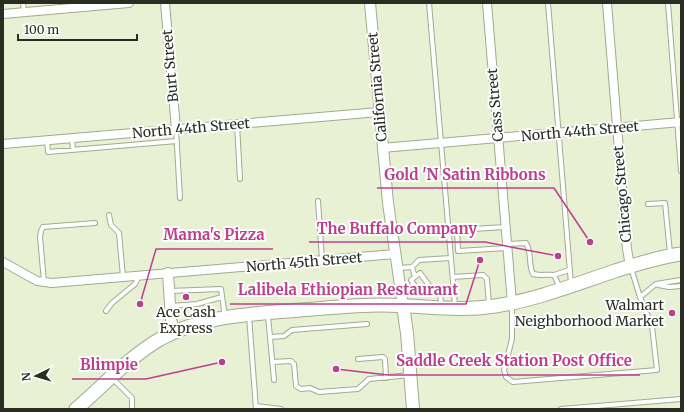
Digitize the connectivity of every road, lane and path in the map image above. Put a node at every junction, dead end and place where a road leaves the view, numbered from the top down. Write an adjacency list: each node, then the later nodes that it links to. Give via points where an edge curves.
1 (23, 3): 10 (lane)
2 (129, 3): 10 (street)
3 (165, 3): 16 (street, Burt Street)
4 (370, 3): 12 (street, California Street)
5 (429, 3): 23 (lane)
6 (487, 3): 20 (street, Cass Street)
7 (548, 3): 17 (lane)
8 (607, 3): 15 (street, Chicago Street)
9 (668, 3): 13 (lane)
10 (24, 12): 11 (street)
11 (3, 14)
12 (379, 112): 14 (street, North 44th Street); 26 (street, California Street)
13 (679, 122): 15 (street, North 44th Street); 28 (lane)
14 (237, 124): 16 (street, North 44th Street); 29 (lane)
15 (617, 127): 17 (street, North 44th Street); 42 (street, Chicago Street)
16 (176, 129): 18 (street, North 44th Street); 22 (lane)
17 (558, 133): 20 (street, North 44th Street); 45 (lane)
18 (111, 134): 19 (street, North 44th Street); 25 (lane)
19 (72, 138): 21 (street, North 44th Street); 27 (lane)
20 (498, 138): 23 (street, North 44th Street); 35 (street, Cass Street)
21 (48, 140): 24 (street, North 44th Street); 27 (lane, via 48,152)
22 (177, 141): 25 (lane); 30 (lane)
23 (441, 143): 26 (street, North 44th Street); 39 (lane)
24 (3, 144)
25 (113, 146): 27 (lane)
26 (382, 148): 37 (street, California Street)
27 (73, 150)
28 (681, 171)
29 (240, 179)
30 (180, 198)
31 (318, 201): 40 (lane)
32 (648, 204): 38 (lane, via 665,203)
33 (109, 215): 49 (lane, via 111,225 119,232)
34 (94, 223): 53 (lane, via 43,226 40,237)
35 (505, 227): 36 (street, Cass Street); 36 (lane, via 457,230 458,251)
36 (507, 246): 47 (lane, via 526,243 533,274); 63 (street, Cass Street)
37 (395, 254): 40 (street, North 45th Street); 44 (street, California Street)
38 (676, 255): 42 (main road)
39 (451, 258): 43 (lane, via 419,260); 51 (lane)
40 (322, 261): 46 (street, North 45th Street)
41 (3, 262): 53 (street, North 45th Street)
42 (630, 266): 56 (main road); 62 (lane)
43 (412, 267): 44 (lane); 50 (lane)
44 (397, 268): 65 (street, California Street)
45 (569, 270): 47 (lane); 56 (lane)
46 (168, 273): 48 (street, North 45th Street); 60 (street)
47 (554, 275): 56 (lane)
48 (139, 276): 49 (street, North 45th Street); 69 (lane, via 135,284)
49 (123, 277): 53 (street, North 45th Street)
50 (415, 277): 57 (lane, via 420,273); 57 (lane, via 411,280 419,292)
51 (453, 277): 58 (lane); 66 (lane, via 483,275 487,279)
52 (681, 280): 54 (lane)
53 (44, 283)
54 (656, 284): 55 (lane); 62 (lane)
55 (681, 286)
56 (565, 287): 63 (main road)
57 (431, 288): 59 (lane)
58 (454, 289): 59 (lane); 68 (lane)
59 (440, 290): 67 (lane)
60 (169, 291): 61 (lane, via 221,290); 64 (street)
61 (222, 297): 64 (lane, via 197,304); 72 (lane)
62 (640, 297): 63 (lane, via 652,326 656,370 518,382 510,381 504,372 512,339)
63 (512, 303): 66 (main road)
64 (170, 306): 74 (street)
65 (403, 306): 67 (main road); 70 (main road); 78 (main road, California Street)
66 (490, 307): 68 (main road)
67 (442, 309): 68 (main road)
68 (456, 309)
69 (106, 311)
70 (268, 313): 71 (main road); 75 (lane)
71 (248, 315): 72 (main road); 83 (lane)
72 (225, 317): 74 (main road)
73 (367, 324): 75 (lane, via 292,330 284,336)
74 (175, 332): 79 (main road, via 145,349)
75 (270, 337): 77 (lane)
76 (358, 359): 80 (lane, via 383,357)
77 (272, 362): 80 (lane, via 291,361 294,364 296,386 319,392 358,390 369,379); 81 (lane)
78 (410, 375): 80 (lane); 87 (main road, California Street)
79 (111, 376): 84 (main road); 85 (lane, via 132,398)
80 (386, 378)
81 (274, 380)
82 (681, 399): 88 (lane)
83 (256, 408): 86 (lane)
84 (76, 409)
85 (132, 409)
86 (281, 409)
87 (413, 409)
88 (561, 409)

